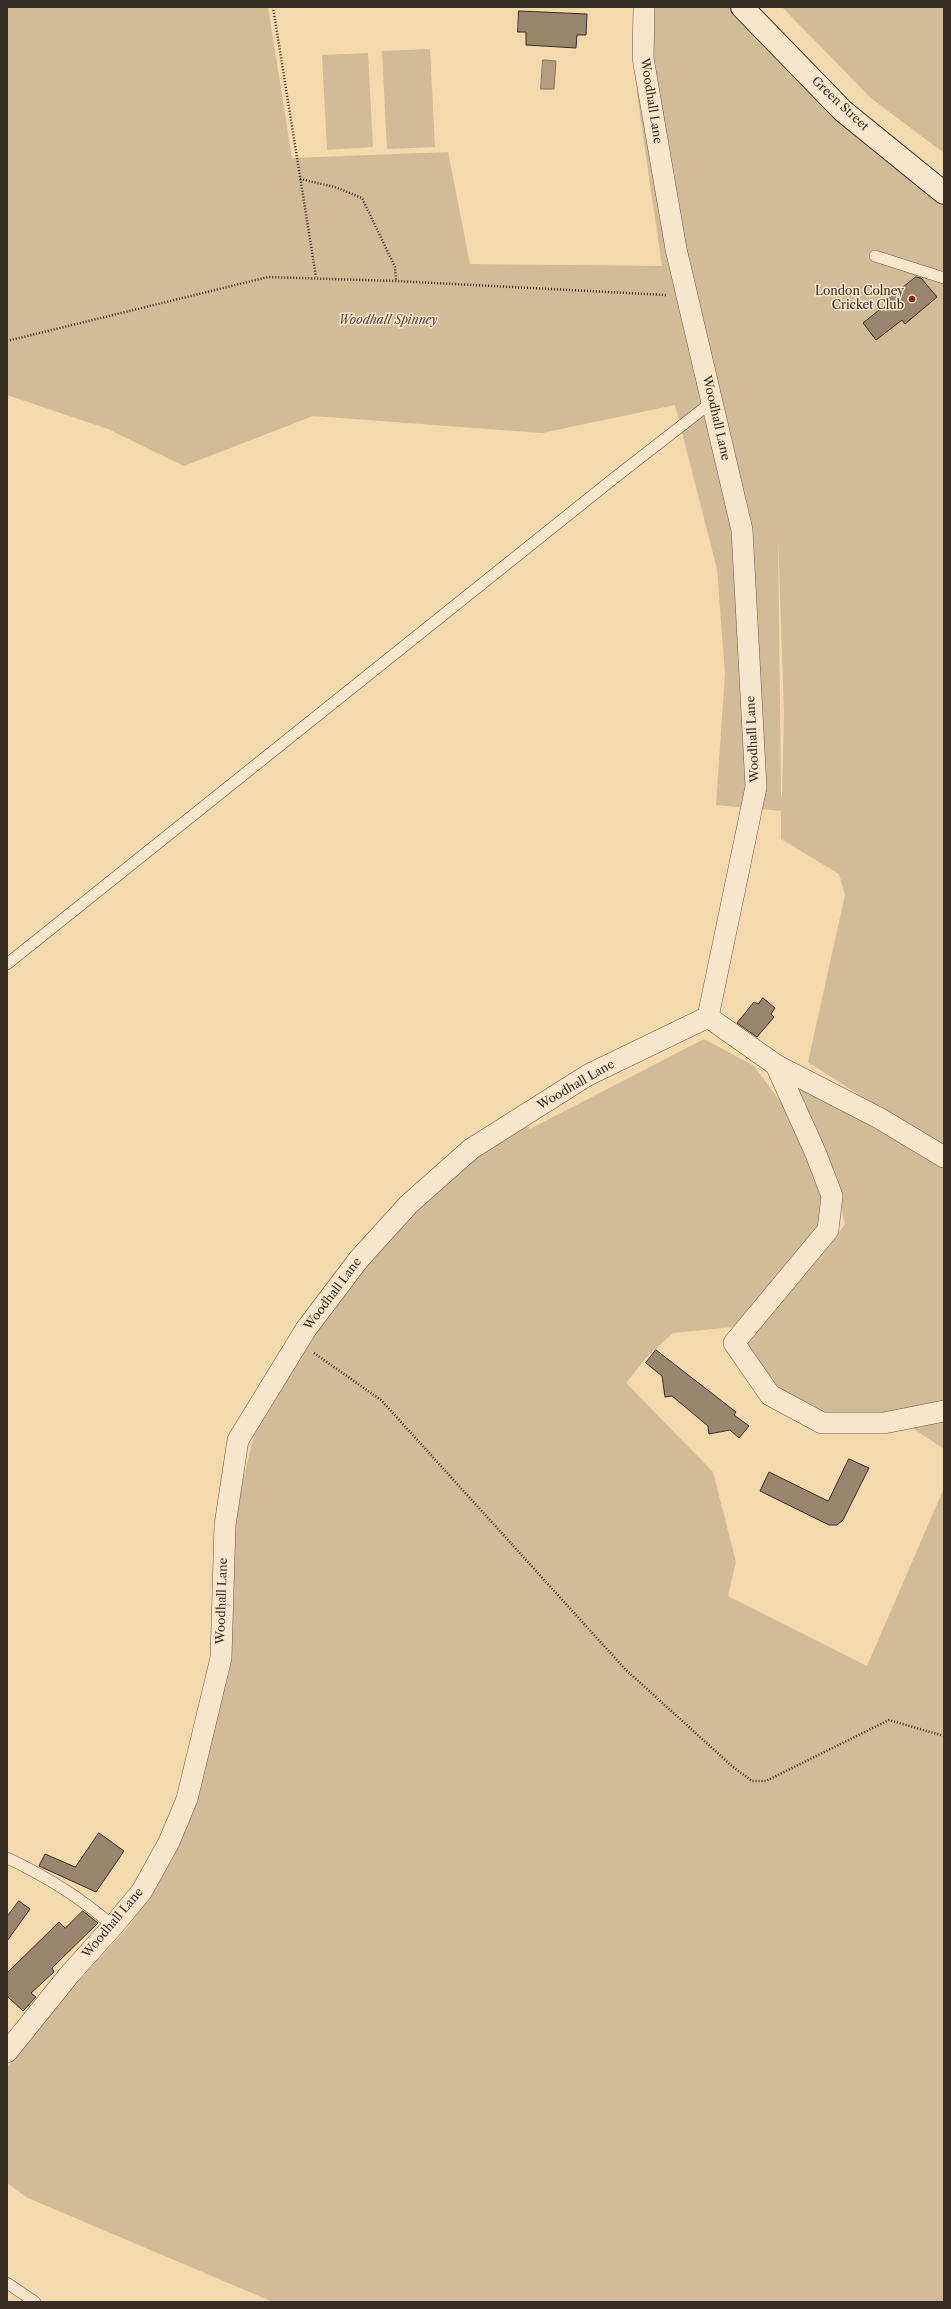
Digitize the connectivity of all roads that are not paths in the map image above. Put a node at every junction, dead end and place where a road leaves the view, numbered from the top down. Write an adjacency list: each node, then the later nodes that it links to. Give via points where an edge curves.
1 (644, 7): 6 (street, Woodhall Lane, via 644,58 676,249)
2 (742, 7): 3 (main road, Green Street, via 843,111)
3 (944, 193)
4 (875, 256): 5 (lane)
5 (944, 278)
6 (712, 402): 7 (lane); 8 (street, Woodhall Lane, via 742,530 756,787)
7 (7, 964)
8 (708, 1017): 9 (street); 13 (street, Woodhall Lane, via 588,1074 471,1149 409,1204 359,1259 298,1341 238,1440 224,1525 221,1658 187,1799 169,1842 142,1891)
9 (776, 1066): 10 (street, via 879,1118); 11 (street, via 832,1196 828,1230 734,1343 770,1396 822,1423 884,1423)
10 (944, 1157)
11 (944, 1411)
12 (7, 1858): 13 (lane, via 87,1903)
13 (113, 1926): 14 (street, Woodhall Lane, via 69,1974)
14 (7, 2052)
15 (7, 2283): 16 (lane)
16 (35, 2302)

